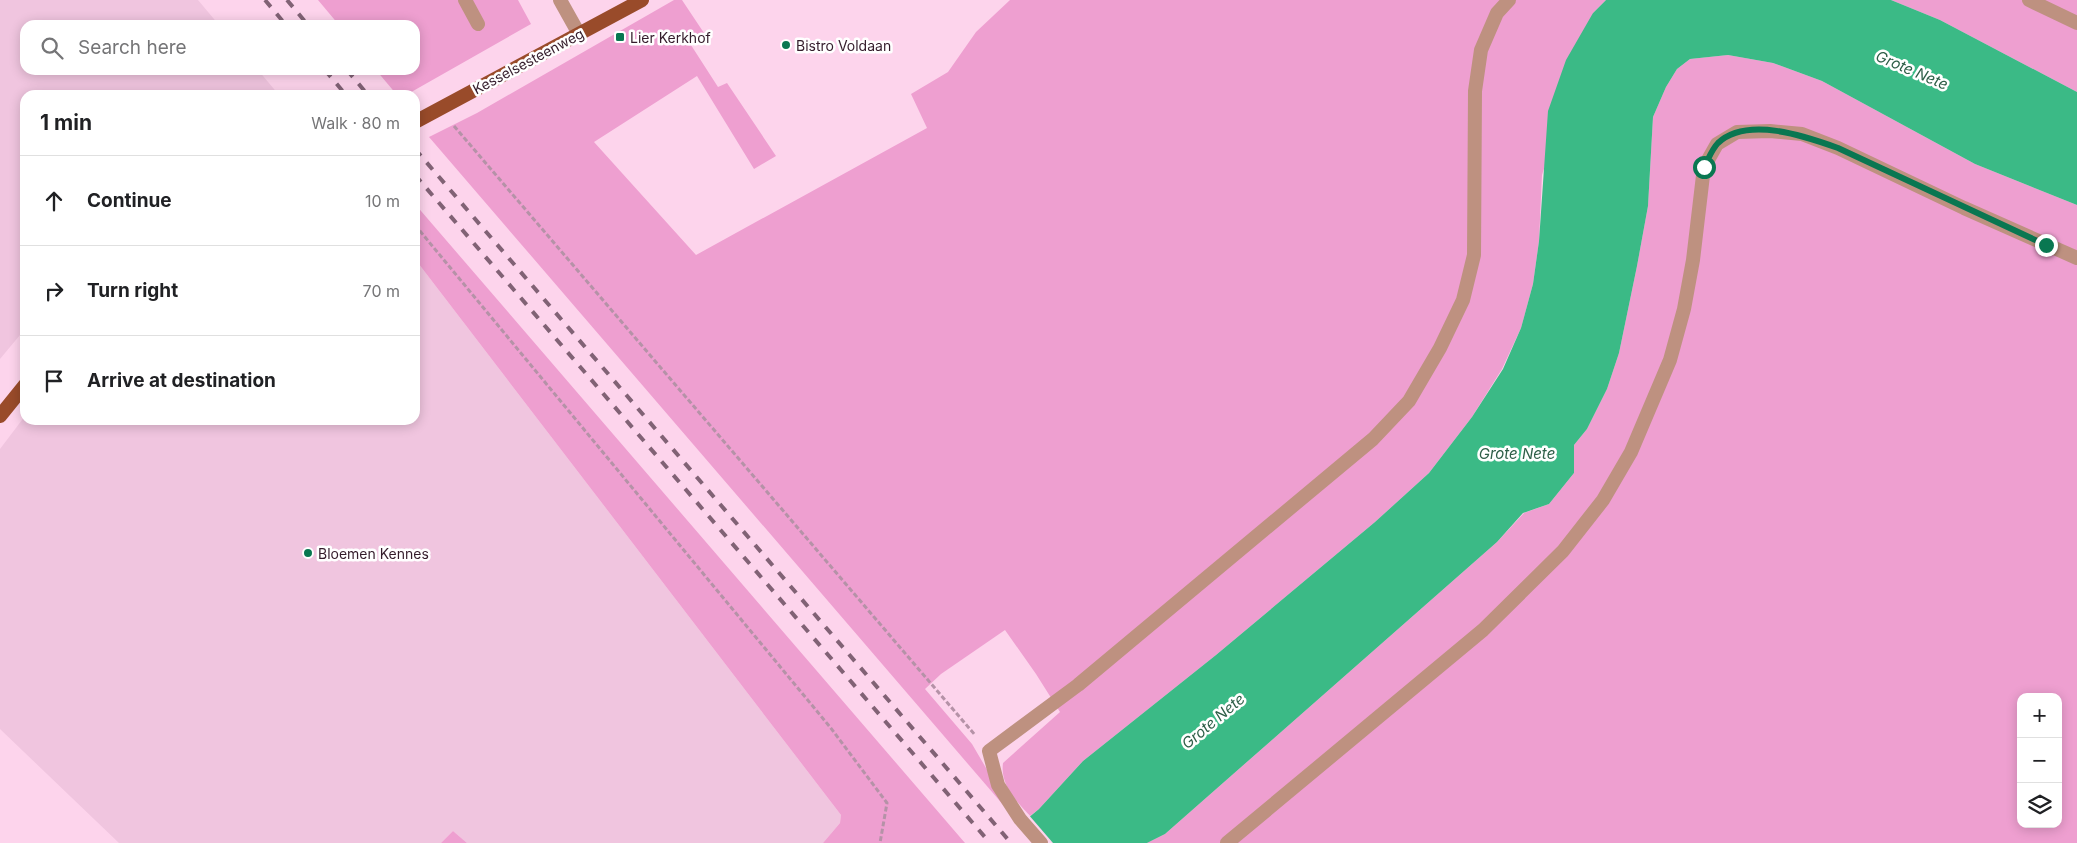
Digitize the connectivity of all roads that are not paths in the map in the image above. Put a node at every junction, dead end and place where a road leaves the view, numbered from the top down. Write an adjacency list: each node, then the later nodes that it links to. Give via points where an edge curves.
1 (465, 0): 7 (lane)
2 (560, 0): 8 (lane)
3 (642, 0): 8 (main road, Kesselsesteenweg)
4 (1509, 0): 13 (lane, via 1497,13 1481,50 1475,91 1474,255 1463,300 1440,348 1409,401 1373,438 1078,685 988,751 998,785 1020,819)
5 (2029, 0): 6 (lane)
6 (2077, 23)
7 (478, 24)
8 (579, 34): 9 (main road, Kesselsesteenweg)
9 (420, 119)
10 (2077, 258): 14 (lane, via 1802,134 1736,132 1717,144 1704,167 1693,260 1670,360 1631,452 1603,500 1563,551 1483,630)
11 (20, 390): 12 (main road)
12 (0, 416)
13 (1041, 843)
14 (1228, 843)

